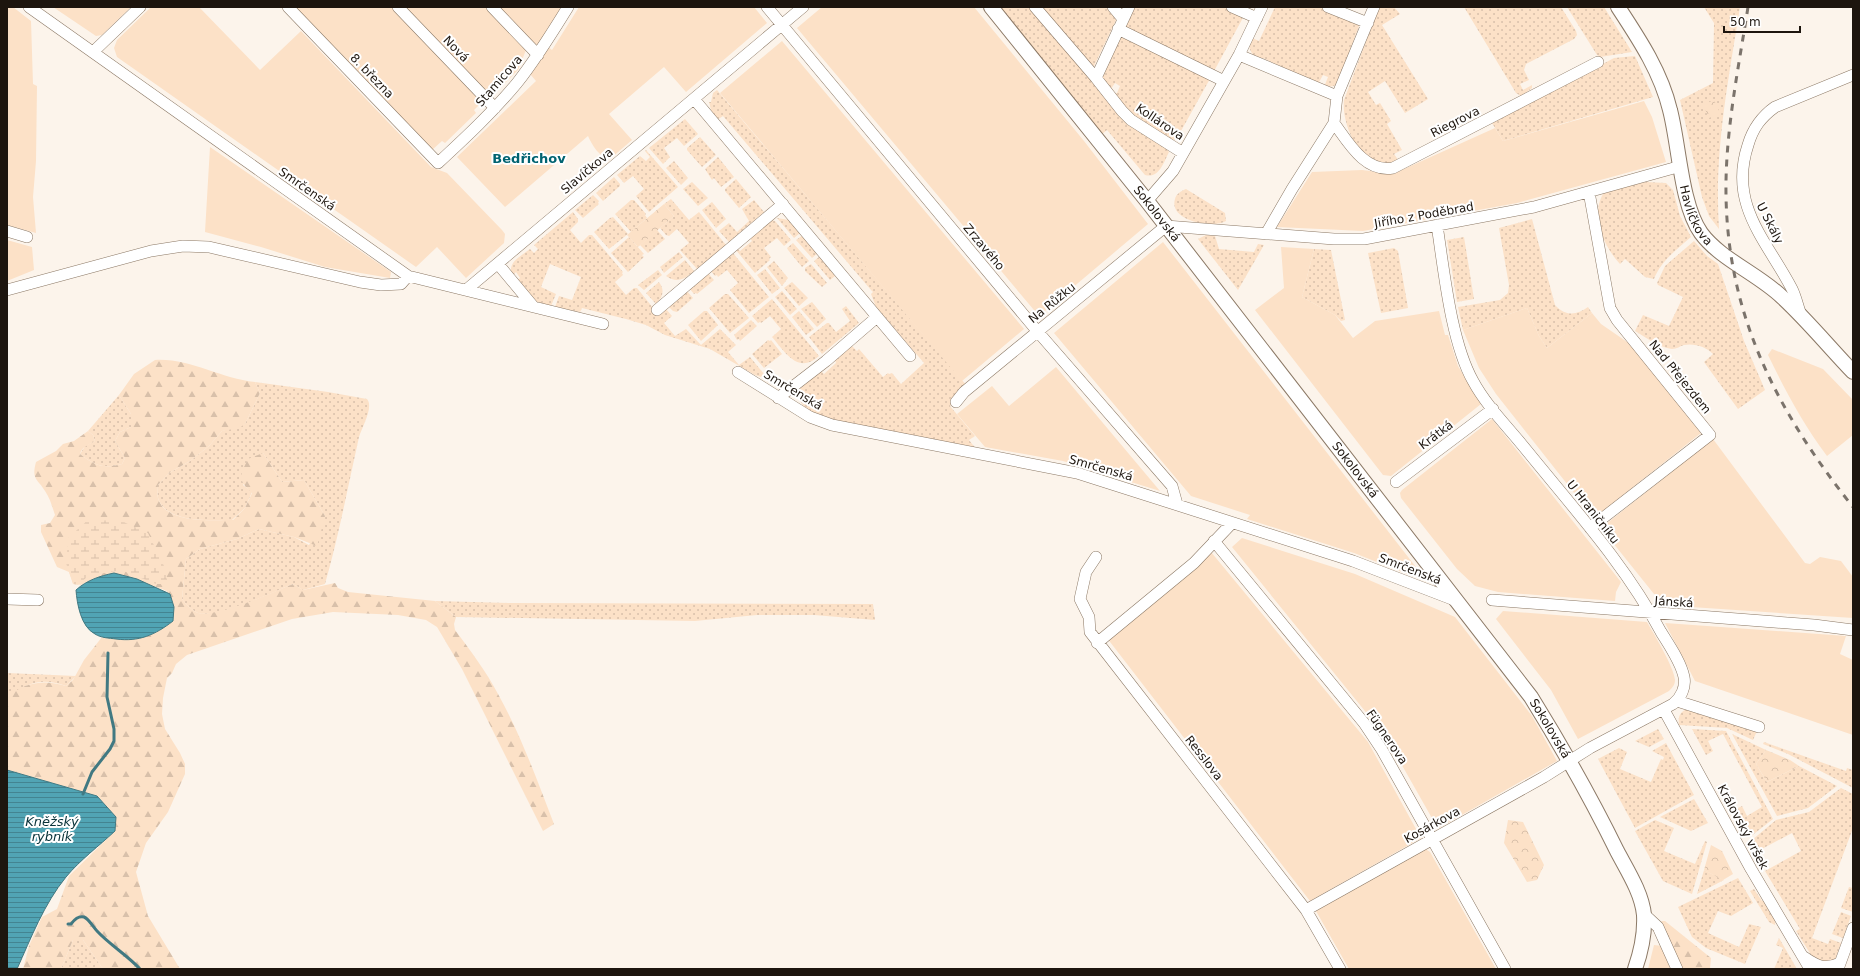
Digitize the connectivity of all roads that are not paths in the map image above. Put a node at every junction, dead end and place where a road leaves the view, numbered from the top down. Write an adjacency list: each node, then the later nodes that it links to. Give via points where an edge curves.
1 (29, 7): 22 (street, Smrčenská)
2 (140, 7): 22 (street)
3 (288, 7): 34 (street, 8. března)
4 (398, 7): 31 (street, Nová)
5 (492, 7): 23 (street)
6 (568, 7): 23 (street, Stamicova)
7 (767, 7): 21 (street, Zrzavého)
8 (803, 7): 21 (street, Slavíčkova)
9 (991, 7): 37 (street, Sokolovská)
10 (1035, 7): 27 (street)
11 (1113, 7): 20 (street)
12 (1128, 7): 20 (street)
13 (1232, 7): 18 (street)
14 (1262, 7): 18 (street, Kollárova)
15 (1328, 7): 19 (street)
16 (1374, 7): 19 (street)
17 (1618, 7): 35 (street, Havlíčkova, via 1664,88 1671,110)
18 (1257, 18): 24 (street, Kollárova)
19 (1368, 23): 29 (street)
20 (1121, 24): 27 (street); 28 (street)
21 (782, 25): 30 (street, Slavíčkova); 53 (street, Zrzavého)
22 (93, 52): 45 (street, Smrčenská)
23 (538, 55): 31 (street, Stamicova)
24 (1239, 55): 28 (street, Kollárova); 29 (street)
25 (1598, 62): 32 (street, Riegrova, via 1393,168 1380,168 1366,161 1353,149)
26 (1853, 75): 51 (street, U Skály, via 1775,107 1757,124 1745,154 1742,169 1745,204 1792,290)
27 (1096, 78): 33 (street, Kollárova, via 1131,120)
28 (1224, 81): 33 (street, Kollárova)
29 (1337, 96): 32 (street)
30 (694, 99): 38 (street); 44 (street, Slavíčkova)
31 (495, 108): 34 (street, Stamicova)
32 (1334, 123): 42 (street)
33 (1183, 153): 37 (street, Kollárova, via 1173,171)
34 (438, 164)
35 (1681, 166): 36 (street, Jiřího z Poděbrad); 51 (street, Havlíčkova, via 1689,206 1701,233 1716,248 1766,283)
36 (1589, 192): 40 (street, Jiřího z Poděbrad, via 1534,207); 63 (street, Nad Přejezdem, via 1608,298 1614,314 1710,435)
37 (1147, 201): 39 (street, Sokolovská)
38 (783, 204): 49 (street); 50 (street)
39 (1166, 226): 42 (street, Jiřího z Poděbrad); 53 (street, Na Růžku); 69 (street, Sokolovská)
40 (1437, 226): 42 (street, Jiřího z Poděbrad, via 1364,239); 59 (street, U Hraničníku, via 1458,341 1473,381)
41 (7, 231): 43 (street)
42 (1266, 234)
43 (27, 237)
44 (498, 264): 47 (street, Slavíčkova); 48 (street)
45 (408, 276): 46 (street, via 401,284 381,285 209,247 183,246 151,251); 47 (street, Smrčenská)
46 (7, 290)
47 (466, 290): 48 (street, Smrčenská)
48 (534, 306): 52 (street, Smrčenská)
49 (657, 310)
50 (877, 318): 54 (street); 57 (street)
51 (1803, 319): 56 (street, Havlíčkova)
52 (603, 324)
53 (1038, 332): 58 (street, Na Růžku, via 964,392); 61 (street, Zrzavého, via 1172,486)
54 (910, 356)
55 (738, 372): 57 (street, Smrčenská)
56 (1853, 372)
57 (778, 398): 61 (street, Smrčenská, via 810,417 832,425 1077,473)
58 (956, 402)
59 (1493, 409): 60 (street, Krátká); 63 (street, U Hraničníku)
60 (1396, 482)
61 (1177, 504): 62 (street, Smrčenská)
62 (1232, 523): 64 (street); 69 (street, Smrčenská, via 1353,562)
63 (1590, 528): 70 (street, U Hraničníku)
64 (1214, 541): 72 (street, via 1194,563); 77 (street, Fügnerova, via 1364,723)
65 (1096, 557): 72 (street, Resslova, via 1086,572 1080,599 1089,617 1090,632)
66 (7, 599): 67 (street)
67 (38, 600)
68 (1492, 600): 70 (street, Jánská)
69 (1458, 601): 76 (street, Sokolovská, via 1531,697)
70 (1651, 613): 71 (street, Jánská); 73 (street, U Hraničníku, via 1682,671 1684,687)
71 (1853, 630)
72 (1097, 643): 78 (street, Resslova)
73 (1677, 701): 74 (street); 75 (street)
74 (1664, 710): 76 (street); 81 (street, Královský vršek, via 1750,869)
75 (1759, 727)
76 (1570, 761): 77 (street, Kosárkova); 79 (street, Sokolovská, via 1630,875)
77 (1433, 839): 78 (street, Kosárkova); 84 (street, Fügnerova)
78 (1306, 910): 83 (street, Resslova)
79 (1644, 914): 85 (street, Sokolovská, via 1641,946); 86 (street, via 1658,927)
80 (1853, 928): 82 (street)
81 (1802, 956): 82 (street, via 1821,966); 87 (street, Královský vršek)
82 (1839, 966)
83 (1340, 969)
84 (1505, 969)
85 (1635, 969)
86 (1677, 969)
87 (1810, 969)

